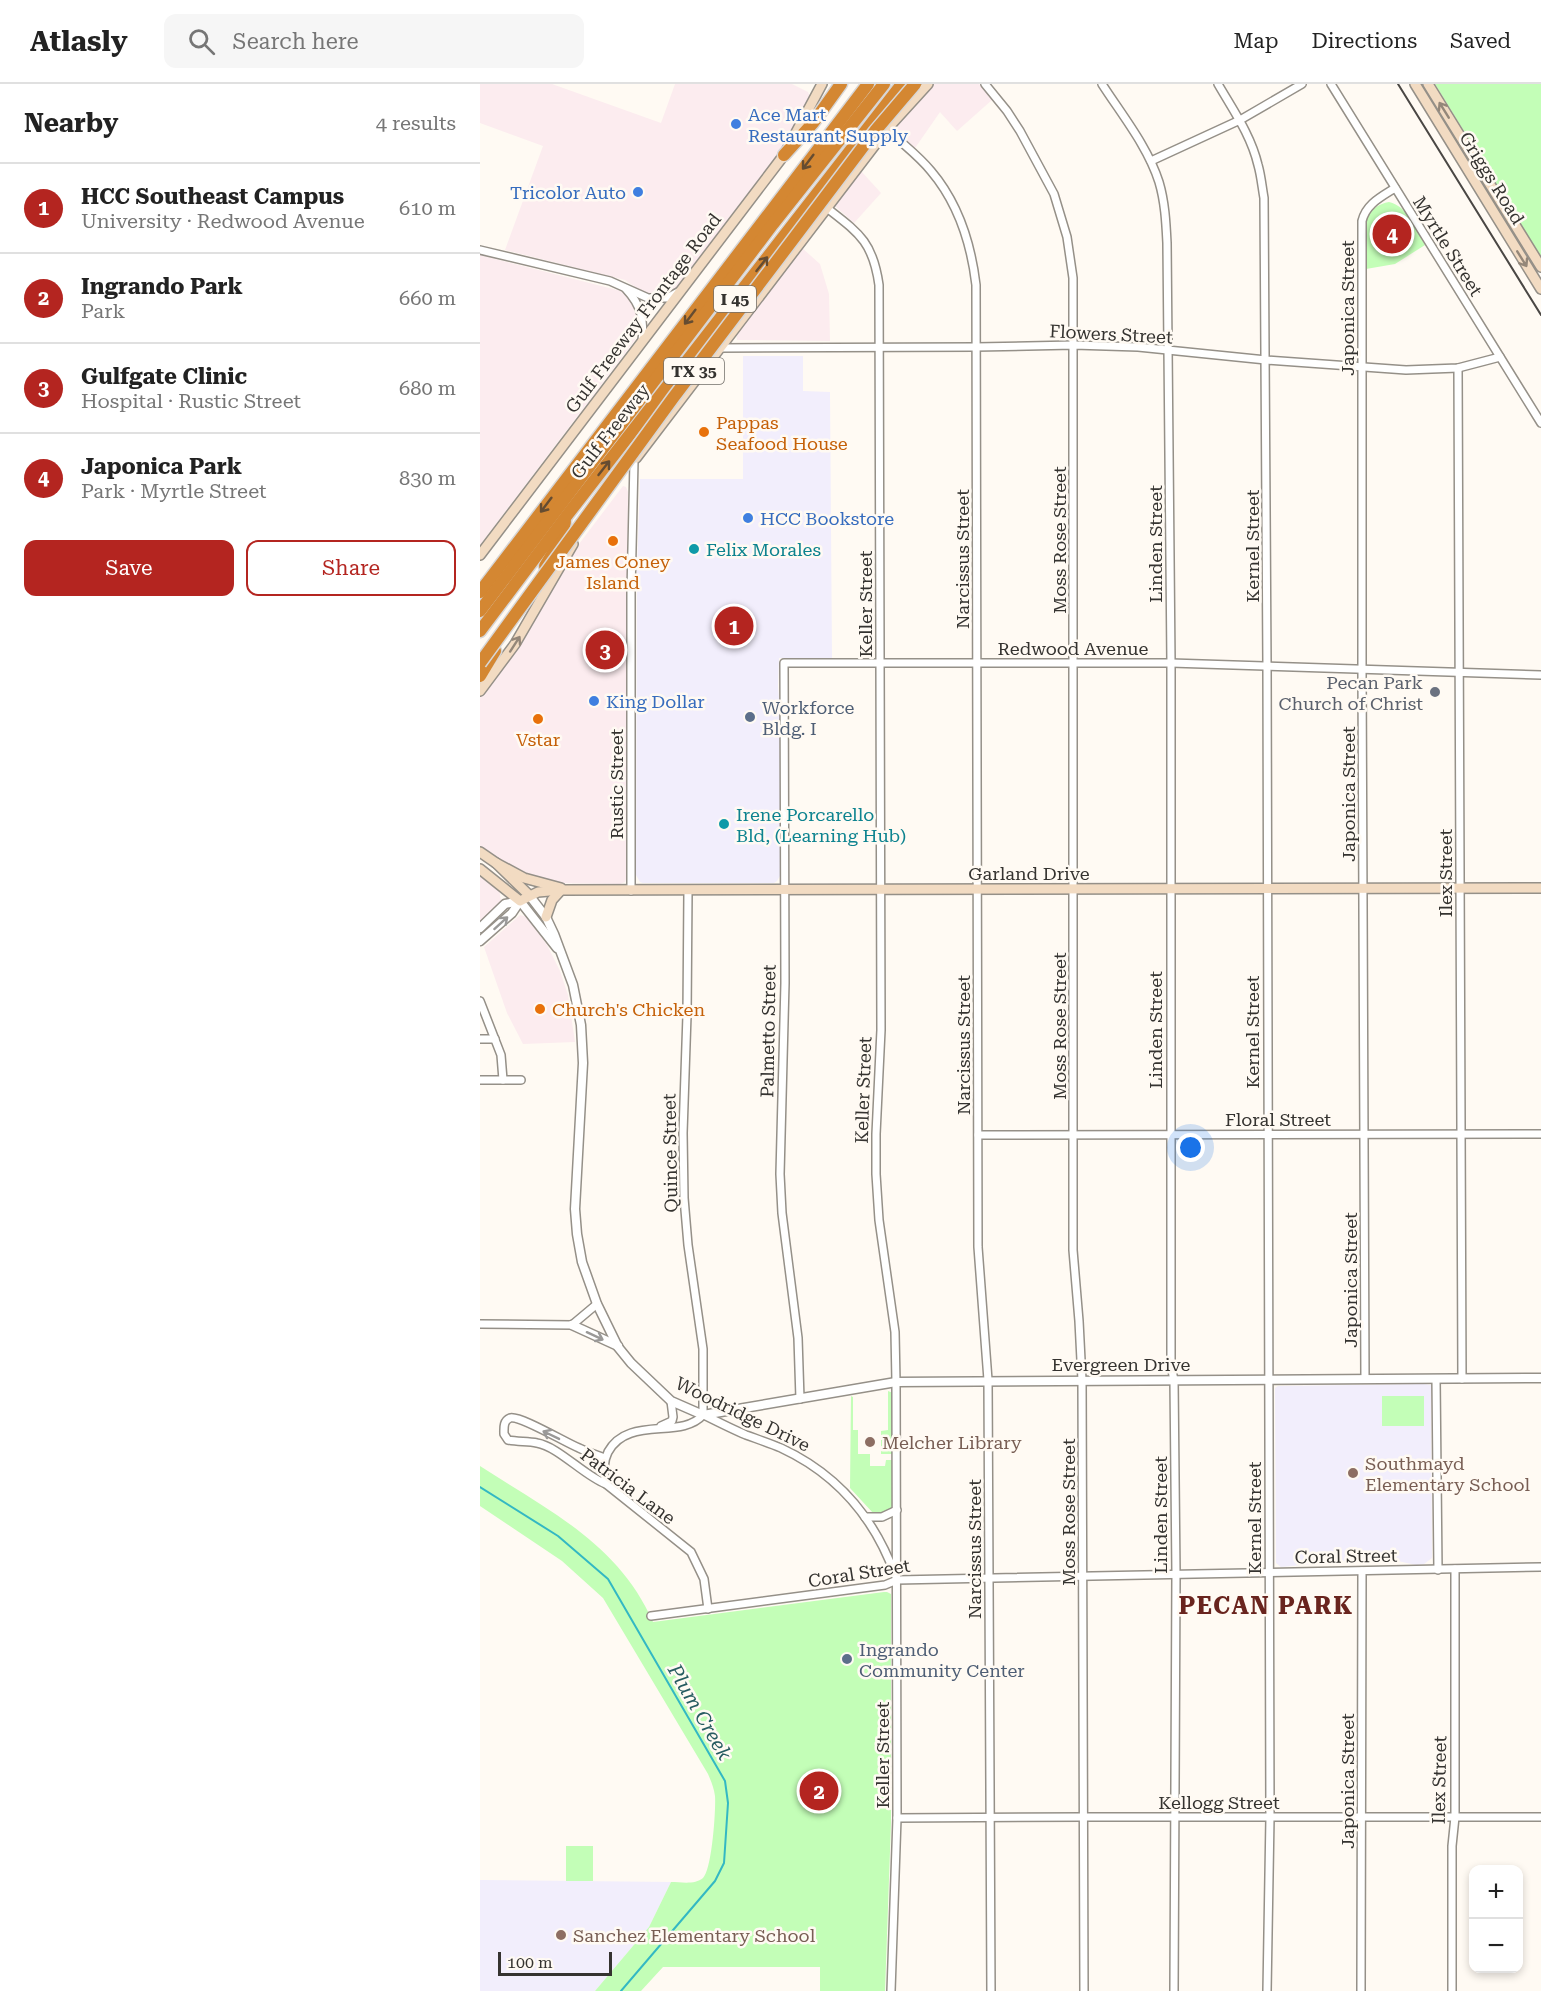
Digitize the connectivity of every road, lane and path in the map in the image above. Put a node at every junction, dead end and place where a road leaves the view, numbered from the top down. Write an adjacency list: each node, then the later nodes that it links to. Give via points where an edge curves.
1 (822, 84): 19 (main road, Gulf Freeway Frontage Road)
2 (841, 84): 19 (highway)
3 (862, 84): 16 (highway)
4 (868, 84): 16 (highway, Gulf Freeway / I 45)
5 (884, 84): 43 (highway, Gulf Freeway / I 45)
6 (902, 84): 40 (highway, Gulf Freeway / I 45, one-way to 6)
7 (915, 84): 45 (highway, TX 35, bridge, via 673,398)
8 (928, 84): 18 (main road)
9 (985, 84): 29 (street, Moss Rose Street, via 1020,131 1062,216 1073,278)
10 (1102, 84): 20 (street, Linden Street)
11 (1218, 84): 17 (street, Kernel Street)
12 (1302, 84): 17 (street)
13 (1331, 84): 21 (street, Myrtle Street)
14 (1415, 84): 27 (main road, Griggs Road, one-way to 27)
15 (1428, 84): 24 (main road, Griggs Road, one-way to 15)
16 (856, 99): 42 (highway, Gulf Freeway / I 45, one-way to 42)
17 (1240, 120): 20 (street); 35 (street, Kernel Street, via 1251,142 1264,198)
18 (887, 129): 22 (main road); 30 (street, Narcissus Street, via 930,170 962,221 975,276)
19 (784, 155): 26 (main road, Gulf Freeway Frontage Road)
20 (1151, 161): 33 (street, Linden Street, via 1166,224)
21 (1395, 188): 34 (street, Myrtle Street); 36 (street, Japonica Street, via 1368,206 1362,221)
22 (827, 208): 31 (main road); 32 (street, Keller Street, via 856,231 871,251 879,285)
23 (480, 250): 25 (street)
24 (1541, 267)
25 (622, 285): 26 (street, via 655,299); 28 (street, via 636,300 642,315)
26 (682, 289): 28 (main road, Gulf Freeway Frontage Road)
27 (1541, 289)
28 (642, 342): 41 (main road, Gulf Freeway Frontage Road)
29 (1074, 345): 30 (street, Flowers Street); 33 (street, Flowers Street); 49 (street, Moss Rose Street)
30 (976, 347): 32 (street, Flowers Street); 48 (street, Narcissus Street)
31 (719, 348): 32 (street, Flowers Street); 39 (main road)
32 (880, 348): 47 (street, Keller Street)
33 (1168, 351): 35 (street, Flowers Street); 50 (street, Linden Street)
34 (1500, 357): 37 (street, Flowers Street); 38 (street, Myrtle Street)
35 (1266, 360): 36 (street, Flowers Street); 51 (street, Kernel Street)
36 (1363, 368): 37 (street, Flowers Street); 52 (street, Japonica Street)
37 (1458, 368): 53 (street, Ilex Street)
38 (1541, 423)
39 (633, 461): 56 (main road, one-way to 39, via 515,644 587,523); 70 (street, Rustic Street)
40 (568, 514): 44 (highway, Gulf Freeway / I 45); 55 (highway, via 560,541)
41 (480, 555)
42 (480, 592)
43 (480, 611)
44 (480, 631)
45 (480, 663)
46 (784, 663): 47 (street, Redwood Avenue); 63 (street, Palmetto Street)
47 (880, 663): 48 (street, Redwood Avenue); 68 (street, Keller Street)
48 (977, 663): 49 (street, Redwood Avenue); 69 (street, Narcissus Street)
49 (1074, 663): 50 (street, Redwood Avenue); 64 (street, Moss Rose Street)
50 (1171, 663): 51 (street, Redwood Avenue); 65 (street, Linden Street)
51 (1267, 665): 52 (street, Redwood Avenue); 66 (street, Kernel Street)
52 (1362, 670): 53 (street, Redwood Avenue); 60 (street, Japonica Street)
53 (1459, 672): 54 (street); 61 (street, Ilex Street)
54 (1541, 675)
55 (480, 676)
56 (480, 691)
57 (480, 852): 58 (main road, Woodridge Drive)
58 (496, 863): 67 (main road, via 524,878); 72 (main road, Woodridge Drive)
59 (480, 869): 73 (main road, Woodridge Drive)
60 (1363, 887): 61 (main road, Garland Drive); 66 (main road, Garland Drive); 84 (street, Japonica Street)
61 (1460, 888): 62 (main road, Garland Drive); 89 (street, Ilex Street)
62 (1541, 888)
63 (784, 889): 68 (main road, Garland Drive); 71 (main road, Garland Drive); 104 (street, Palmetto Street, via 780,1174 798,1338)
64 (1074, 889): 65 (main road, Garland Drive); 69 (main road, Garland Drive); 90 (street, Moss Rose Street)
65 (1170, 889): 66 (main road, Garland Drive); 87 (street, Linden Street)
66 (1267, 889): 88 (street, Kernel Street)
67 (565, 890): 70 (main road, Garland Drive); 72 (main road, Garland Drive); 74 (main road, via 552,900)
68 (881, 890): 69 (main road, Garland Drive); 103 (street, Keller Street, via 876,1174 895,1332)
69 (977, 890): 86 (street, Narcissus Street)
70 (631, 891): 71 (main road, Garland Drive)
71 (688, 891): 106 (street, Quince Street, via 684,1198 703,1350)
72 (529, 895): 73 (main road, Garland Drive); 74 (street, Woodridge Drive)
73 (520, 901): 75 (street, via 505,904); 76 (street, one-way to 73); 77 (street, Woodridge Drive)
74 (546, 917): 77 (street, Woodridge Drive)
75 (480, 928)
76 (480, 941)
77 (559, 950): 91 (street, Woodridge Drive, via 573,985 581,1025 583,1063 575,1209 582,1262)
78 (480, 1001): 80 (street)
79 (480, 1039): 80 (street)
80 (495, 1039): 82 (street, via 503,1062)
81 (480, 1080): 82 (street)
82 (503, 1080): 83 (street)
83 (521, 1080)
84 (1364, 1134): 88 (street, Floral Street); 89 (street, Floral Street); 96 (street, Japonica Street)
85 (1541, 1134): 89 (street, Floral Street)
86 (978, 1135): 90 (street, Floral Street); 99 (street, Narcissus Street, via 978,1247)
87 (1170, 1135): 88 (street, Floral Street); 90 (street, Floral Street); 101 (street, Linden Street)
88 (1268, 1135): 102 (street, Kernel Street)
89 (1461, 1135): 98 (street, Ilex Street)
90 (1073, 1136): 100 (street, Moss Rose Street, via 1073,1250)
91 (597, 1304): 93 (street); 94 (street, Woodridge Drive)
92 (480, 1324): 93 (street)
93 (572, 1325): 94 (street, one-way to 94)
94 (618, 1347): 105 (street, Woodridge Drive)
95 (1541, 1378): 98 (street, Evergreen Drive)
96 (1365, 1379): 97 (street, Evergreen Drive); 102 (street, Evergreen Drive)
97 (1436, 1379): 98 (street, Evergreen Drive); 114 (street)
98 (1462, 1379)
99 (988, 1380): 100 (street, Evergreen Drive); 103 (street, Evergreen Drive); 119 (street, Narcissus Street)
100 (1082, 1380): 101 (street, Evergreen Drive); 118 (street, Moss Rose Street)
101 (1174, 1380): 102 (street, Evergreen Drive); 117 (street, Linden Street)
102 (1268, 1380): 116 (street, Kernel Street)
103 (896, 1382): 104 (street, Evergreen Drive); 110 (street, Keller Street)
104 (800, 1399): 106 (street, Evergreen Drive)
105 (672, 1401): 106 (street, Woodridge Drive); 107 (street, via 672,1421)
106 (703, 1414): 107 (street, via 677,1428); 111 (street, Woodridge Drive, via 806,1462 852,1499)
107 (659, 1427): 108 (street, via 626,1434 612,1445)
108 (605, 1458): 109 (street); 109 (street, Patricia Lane, one-way to 109, via 524,1421 507,1419 504,1425 508,1440 538,1443)
109 (606, 1484): 121 (street, Patricia Lane, via 691,1552 704,1579)
110 (897, 1510): 111 (street, via 882,1517); 120 (street, Keller Street)
111 (865, 1516): 120 (street, Woodridge Drive)
112 (1541, 1567): 113 (street, Coral Street)
113 (1455, 1569): 114 (street, Coral Street); 125 (street, Ilex Street)
114 (1438, 1570): 115 (street, Coral Street)
115 (1362, 1571): 116 (street, Coral Street); 130 (street, Japonica Street)
116 (1269, 1573): 117 (street, Coral Street); 124 (street, Kernel Street)
117 (1176, 1574): 118 (street, Coral Street); 129 (street, Linden Street)
118 (1083, 1576): 119 (street, Coral Street); 123 (street, Moss Rose Street)
119 (989, 1578): 120 (street, Coral Street); 128 (street, Narcissus Street)
120 (897, 1580): 121 (street, Coral Street, via 885,1585); 127 (street, Keller Street)
121 (708, 1609): 122 (street, Coral Street)
122 (651, 1616)
123 (1083, 1816): 128 (street, Kellogg Street); 129 (street, Kellogg Street); 133 (street, Moss Rose Street)
124 (1270, 1817): 129 (street, Kellogg Street); 130 (street, Kellogg Street); 135 (street, Kernel Street)
125 (1455, 1817): 126 (street, Kellogg Street); 130 (street, Kellogg Street); 137 (street, Ilex Street)
126 (1541, 1817)
127 (897, 1818): 128 (street, Kellogg Street); 131 (street, Keller Street)
128 (990, 1818): 132 (street, Narcissus Street)
129 (1175, 1818): 134 (street, Linden Street)
130 (1362, 1818): 136 (street, Japonica Street)
131 (891, 1991)
132 (991, 1991)
133 (1084, 1991)
134 (1174, 1991)
135 (1267, 1991)
136 (1361, 1991)
137 (1452, 1991)

